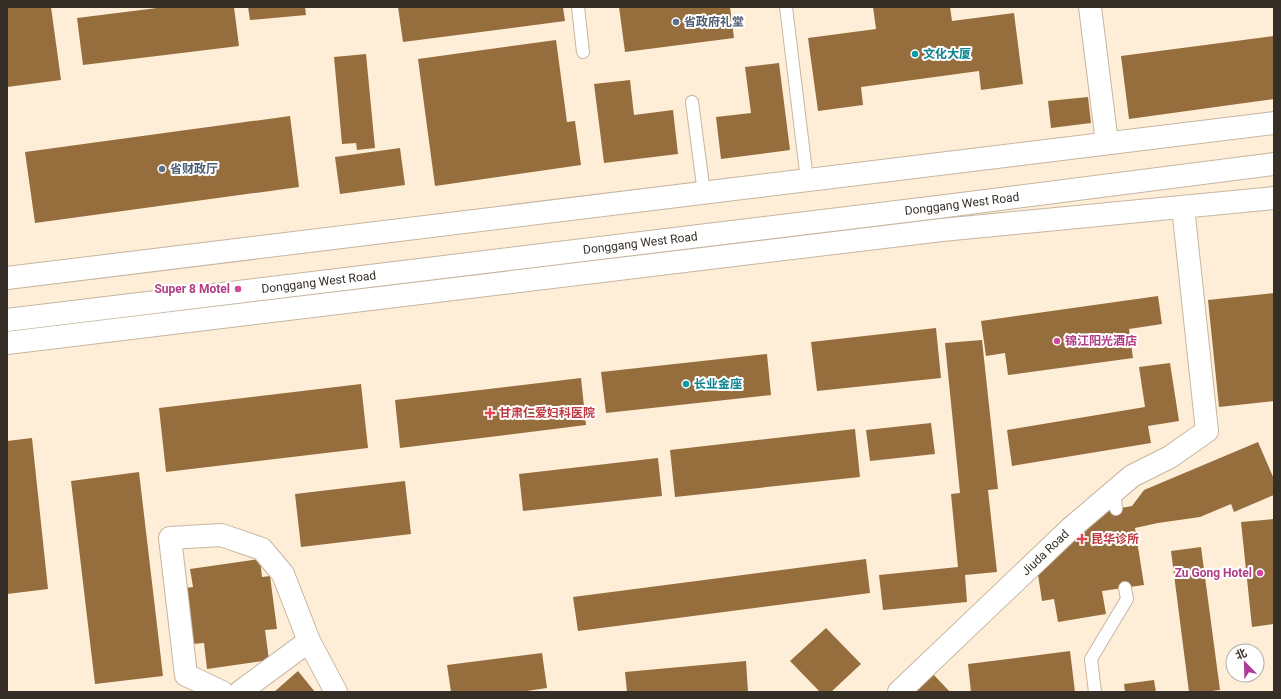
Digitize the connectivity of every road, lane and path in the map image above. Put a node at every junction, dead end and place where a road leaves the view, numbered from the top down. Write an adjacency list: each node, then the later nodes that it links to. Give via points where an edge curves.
1 (578, 7): 4 (lane)
2 (786, 7): 9 (lane)
3 (1090, 7): 7 (street)
4 (583, 52)
5 (692, 102): 10 (lane)
6 (1274, 123): 7 (street)
7 (1107, 143): 9 (street)
8 (1274, 164): 14 (street, Donggang West Road)
9 (807, 180): 10 (street)
10 (704, 193): 13 (street)
11 (1274, 198): 12 (street, Donggang West Road)
12 (1182, 207): 15 (street, Donggang West Road, via 934,231); 21 (street, Jiuda Road, via 1207,432 1170,457 1132,476 1115,501 1071,528)
13 (7, 278)
14 (7, 320)
15 (7, 343)
16 (1125, 588): 22 (lane, via 1127,598 1091,658)
17 (309, 641): 18 (street, via 283,574 262,549 221,535 170,538 186,675); 19 (street); 20 (street)
18 (222, 692)
19 (240, 692)
20 (336, 692)
21 (899, 692)
22 (1095, 692)

